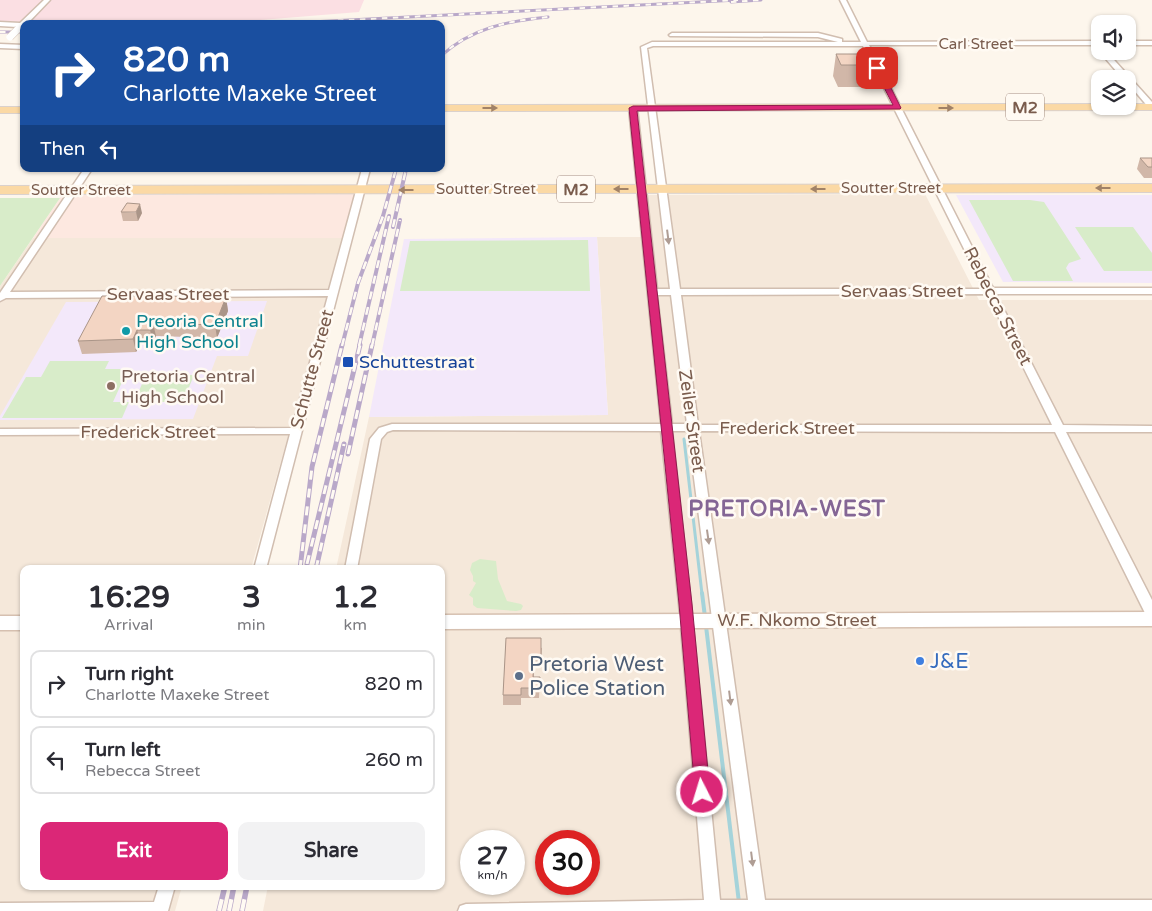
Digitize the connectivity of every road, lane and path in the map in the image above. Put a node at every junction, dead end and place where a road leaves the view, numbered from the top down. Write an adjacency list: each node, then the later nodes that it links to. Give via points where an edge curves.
1 (47, 0): 3 (street)
2 (843, 0): 11 (street, Rebecca Street)
3 (27, 20)
4 (0, 24): 5 (street)
5 (20, 27): 7 (street, bridge)
6 (672, 35): 10 (street, Carl Street, via 821,36)
7 (0, 41)
8 (1136, 43): 9 (street)
9 (1152, 43)
10 (853, 44): 11 (street, Carl Street); 15 (street, Carl Street, via 650,44)
11 (865, 44): 14 (street, Carl Street); 23 (street, Rebecca Street)
12 (0, 46): 13 (street)
13 (20, 46)
14 (1091, 47)
15 (644, 50): 22 (street, Zeiler Street)
16 (1110, 60): 17 (street)
17 (1119, 70)
18 (1136, 89): 19 (street)
19 (1152, 107): 23 (main road, M2, one-way to 19)
20 (445, 108): 21 (main road, M2, one-way to 21)
21 (633, 108): 22 (main road, M2); 30 (street, Zeiler Street)
22 (651, 108): 23 (main road, M2); 31 (street, Zeiler Street)
23 (897, 108): 28 (street, Rebecca Street)
24 (0, 110): 25 (main road)
25 (20, 110)
26 (86, 172): 33 (street)
27 (365, 172): 34 (street, Schutte Street)
28 (939, 188): 29 (main road, Soutter Street / M2, one-way to 28); 31 (main road, Soutter Street / M2, one-way to 31); 36 (street, Rebecca Street)
29 (1152, 188)
30 (642, 189): 31 (main road, Soutter Street / M2); 34 (main road, Soutter Street / M2, one-way to 34); 38 (street, Zeiler Street)
31 (662, 189): 35 (street, Zeiler Street, one-way to 35)
32 (0, 190): 33 (main road, Soutter Street / M2)
33 (74, 190): 34 (main road, Soutter Street / M2); 40 (street)
34 (360, 190): 39 (street, Schutte Street)
35 (675, 291): 36 (street, Servaas Street); 38 (street, Servaas Street); 42 (street, Zeiler Street)
36 (991, 291): 37 (street, Servaas Street); 43 (street, Rebecca Street)
37 (1152, 291)
38 (652, 292): 41 (street, Zeiler Street)
39 (332, 293): 40 (street, Servaas Street); 45 (street, Schutte Street)
40 (2, 297)
41 (666, 427): 42 (street, Frederick Street); 48 (street, Frederick Street, via 392,427 383,430 376,439); 51 (street, Zeiler Street)
42 (693, 428): 43 (street, Frederick Street); 52 (street, Zeiler Street, one-way to 52)
43 (1061, 429): 44 (street, Frederick Street); 49 (street, Rebecca Street)
44 (1152, 429)
45 (296, 431): 46 (street, Frederick Street); 47 (street, Schutte Street)
46 (0, 432)
47 (261, 565)
48 (352, 565)
49 (1152, 613)
50 (1152, 619): 52 (main road, W.F. Nkomo Street)
51 (688, 621): 52 (main road, W.F. Nkomo Street); 53 (main road, W.F. Nkomo Street); 58 (street, Zeiler Street)
52 (719, 621): 59 (street, Zeiler Street, one-way to 59)
53 (445, 622)
54 (0, 623): 55 (main road)
55 (20, 623)
56 (166, 890): 61 (street)
57 (1152, 907): 59 (street)
58 (715, 908): 59 (street); 62 (street)
59 (755, 908)
60 (0, 910): 61 (street)
61 (160, 910)
62 (466, 911)

